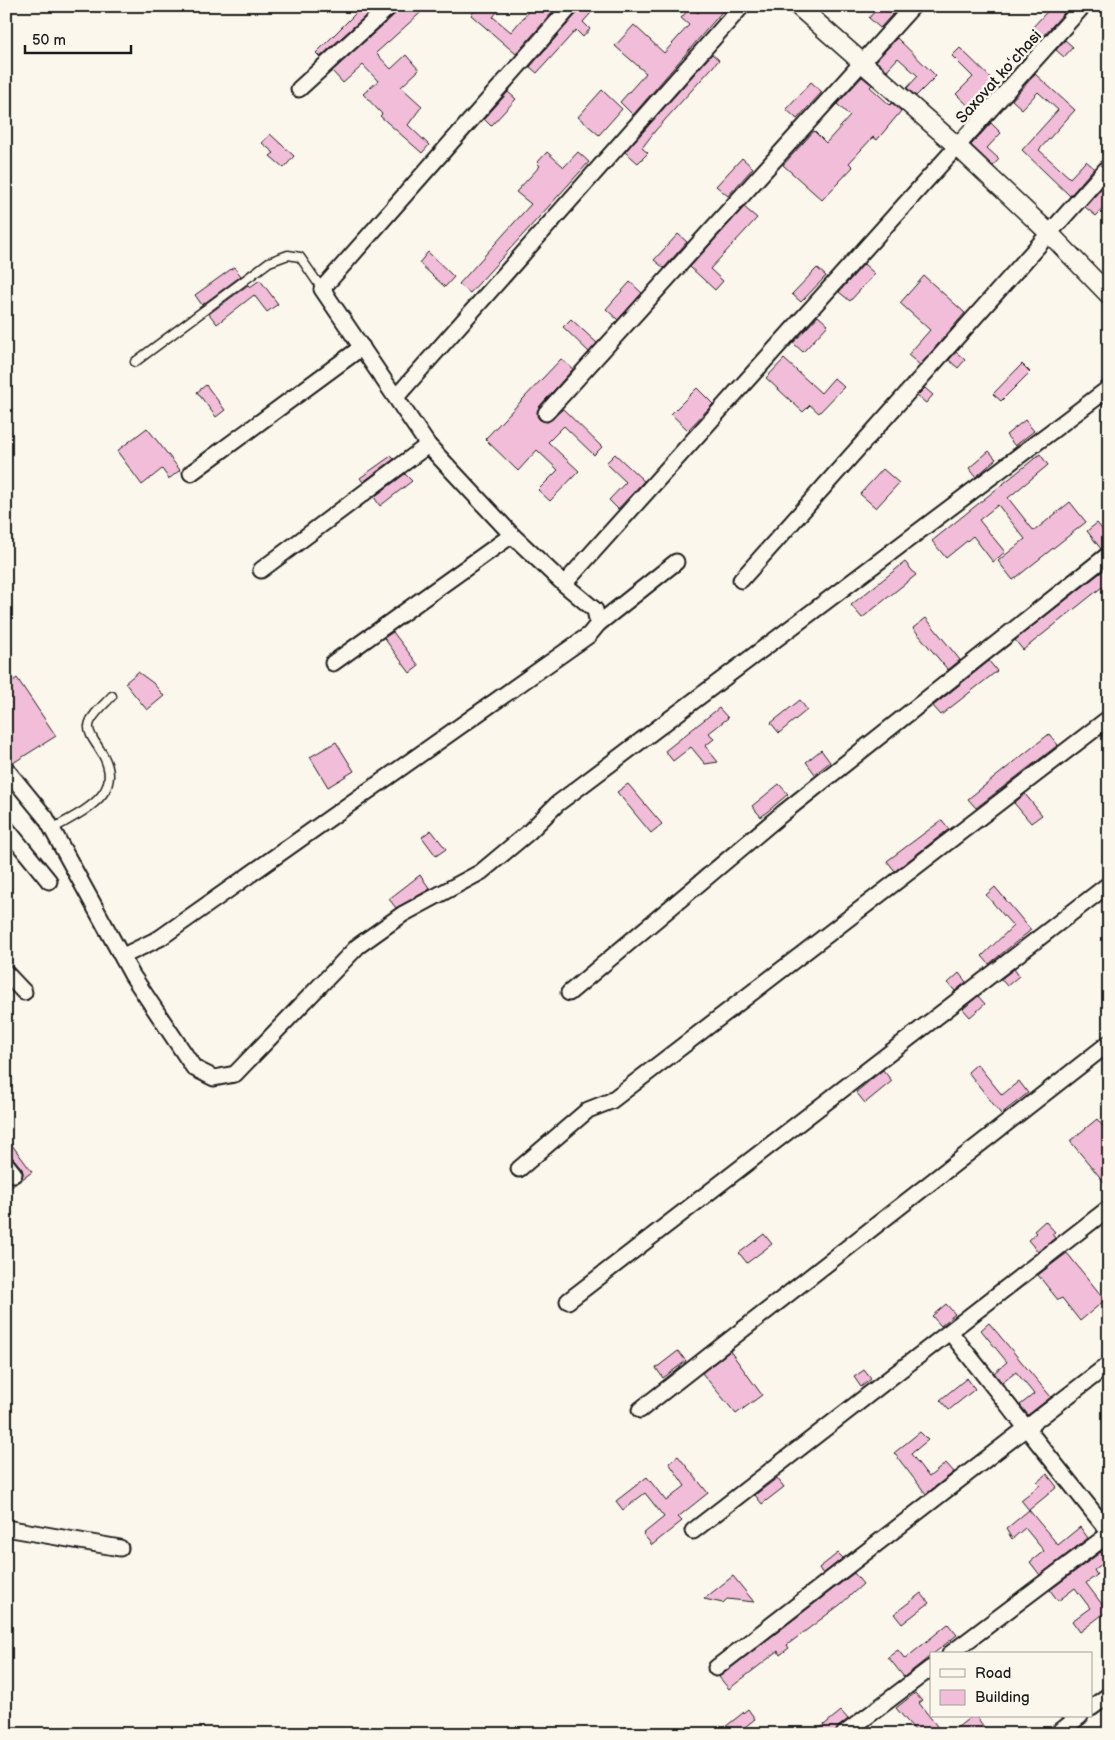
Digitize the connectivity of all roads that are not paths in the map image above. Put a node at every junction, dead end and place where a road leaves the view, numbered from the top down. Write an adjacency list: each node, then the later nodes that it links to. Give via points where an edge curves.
1 (390, 6): 8 (street)
2 (571, 6): 12 (street)
3 (742, 6): 17 (street)
4 (798, 6): 7 (street)
5 (913, 6): 7 (street)
6 (1083, 6): 9 (street, Saxovat koʻchasi)
7 (863, 62): 9 (street); 18 (street)
8 (299, 89)
9 (958, 147): 11 (street); 26 (street, Saxovat koʻchasi)
10 (1109, 166): 11 (street)
11 (1049, 233): 13 (street); 25 (street)
12 (322, 289): 14 (street); 15 (lane, via 300,256 288,255 270,262)
13 (1109, 295)
14 (362, 347): 17 (street); 20 (street)
15 (134, 362)
16 (1109, 388): 36 (street, via 557,804 481,872 403,914 358,946 235,1074 214,1078 194,1068 132,975)
17 (398, 396): 19 (street)
18 (546, 413)
19 (428, 445): 21 (street); 24 (street)
20 (191, 473)
21 (512, 535): 26 (street); 28 (street)
22 (1109, 554): 39 (street, via 783,812)
23 (676, 562): 27 (street)
24 (261, 570)
25 (741, 580)
26 (564, 584): 27 (street, via 596,610)
27 (598, 624): 36 (street, via 589,635 160,938)
28 (333, 663)
29 (112, 696): 33 (lane, via 89,727 110,764 110,781 104,793 86,810)
30 (1109, 718): 41 (street, via 611,1101 588,1110)
31 (6, 769): 33 (street)
32 (6, 828): 34 (street)
33 (52, 829): 36 (street)
34 (49, 881)
35 (1109, 884): 43 (street)
36 (123, 956)
37 (6, 972): 38 (street)
38 (24, 992)
39 (569, 993)
40 (1109, 1043): 46 (street)
41 (519, 1169)
42 (1109, 1208): 44 (street)
43 (568, 1301)
44 (950, 1332): 47 (street); 49 (street)
45 (1109, 1364): 47 (street)
46 (640, 1410)
47 (1028, 1427): 50 (street); 53 (street)
48 (6, 1528): 51 (street)
49 (693, 1530)
50 (1109, 1533): 52 (street)
51 (120, 1548)
52 (953, 1652)
53 (716, 1668)
54 (930, 1669): 58 (street)
55 (1109, 1694): 56 (street)
56 (1092, 1707)
57 (1077, 1718): 59 (street)
58 (844, 1734)
59 (1056, 1734)

